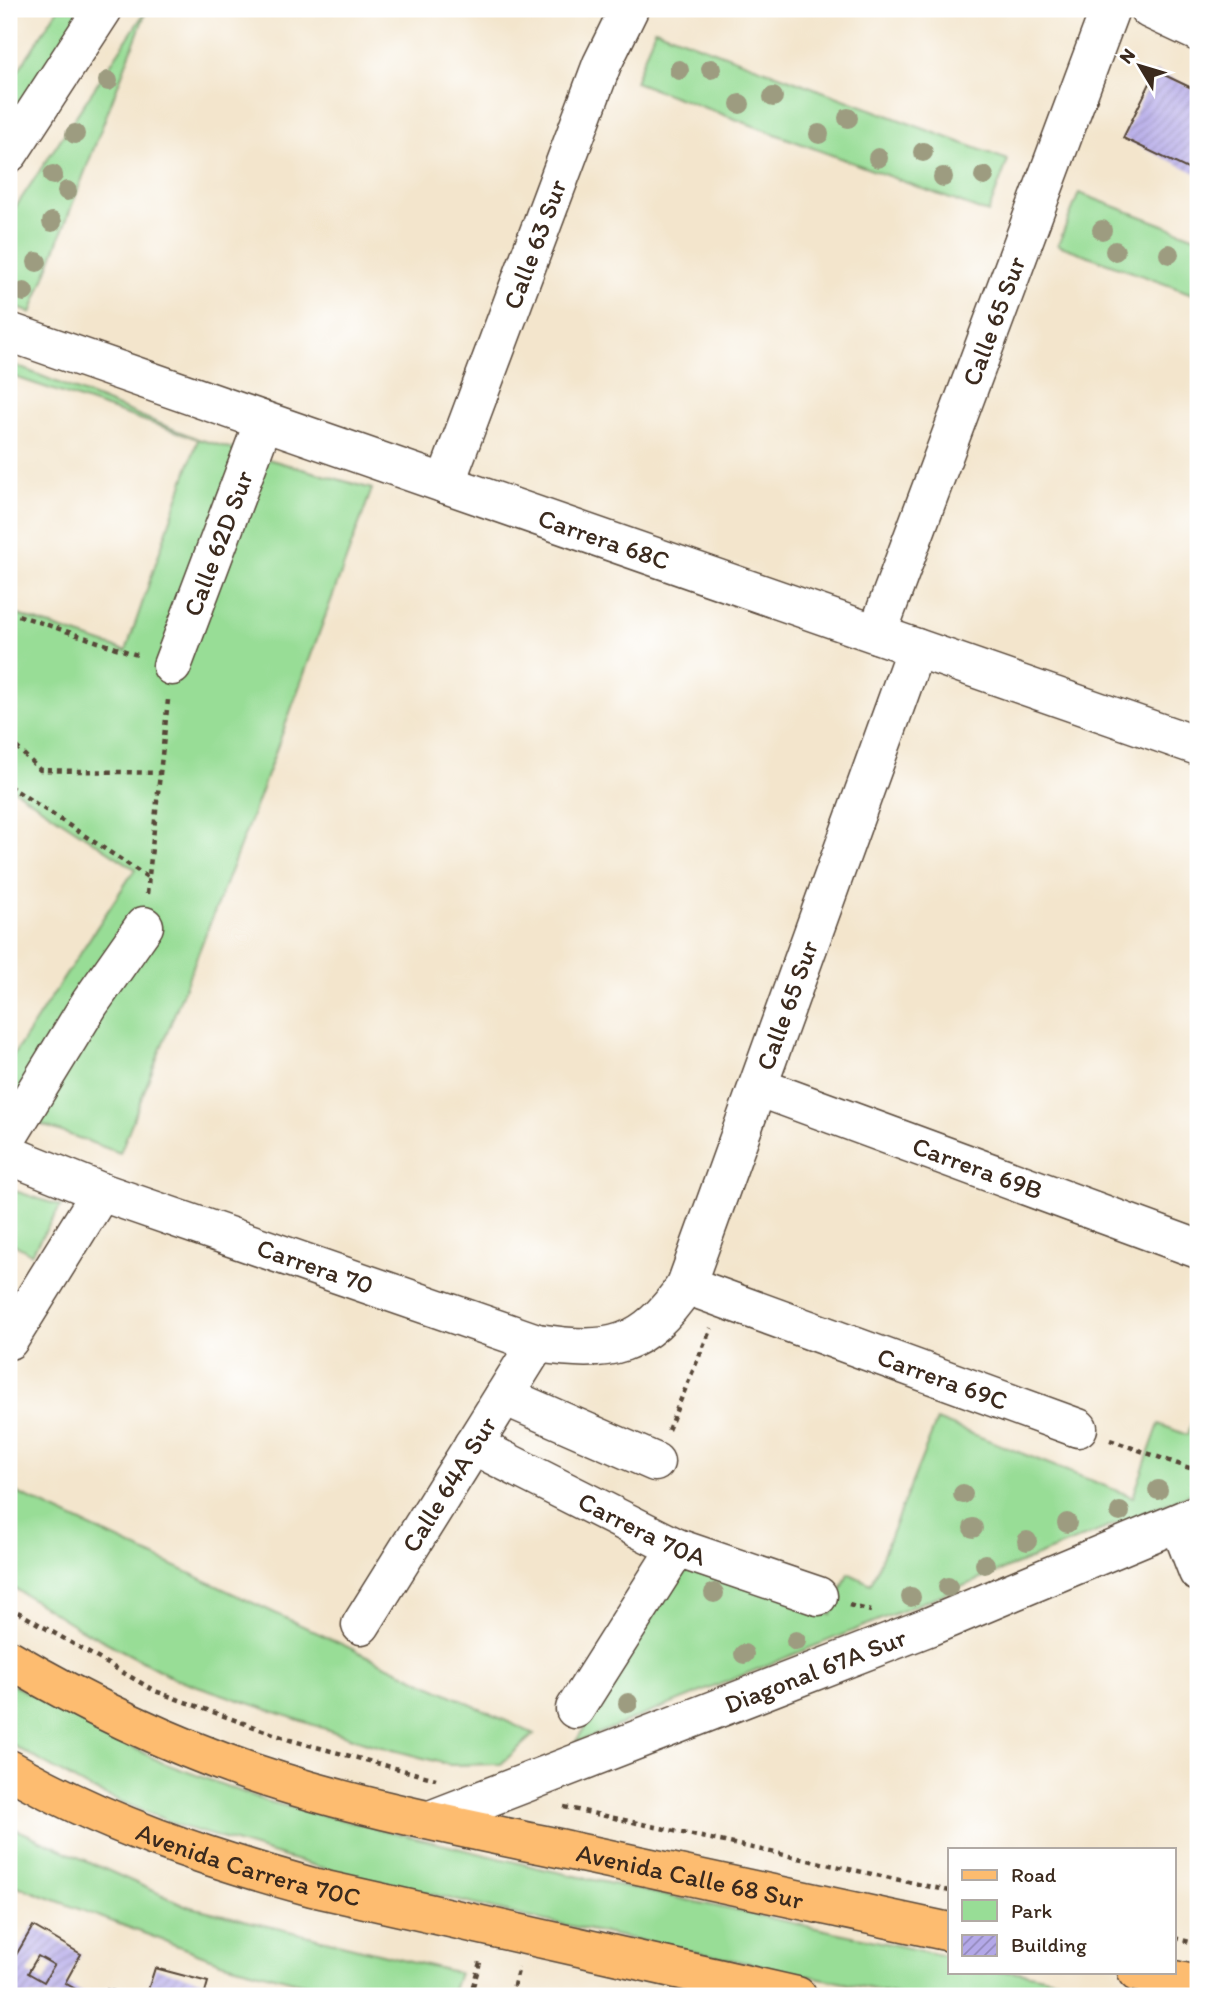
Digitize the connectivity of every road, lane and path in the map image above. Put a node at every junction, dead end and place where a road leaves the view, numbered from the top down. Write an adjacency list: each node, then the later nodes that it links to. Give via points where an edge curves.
1 (103, 9): 6 (street)
2 (629, 9): 9 (street, Calle 63 Sur, via 601,64)
3 (1110, 9): 11 (street, Calle 65 Sur)
4 (1149, 9): 5 (street)
5 (1198, 32)
6 (9, 153)
7 (9, 332): 8 (street, Carrera 68C)
8 (264, 421): 9 (street, Carrera 68C); 13 (street, Calle 62D Sur)
9 (445, 484): 11 (street, Carrera 68C)
10 (9, 612): 13 (path)
11 (877, 634): 12 (street, Carrera 68C)
12 (916, 648): 15 (street, Carrera 68C); 20 (street, Calle 65 Sur)
13 (172, 666): 16 (path)
14 (9, 740): 16 (path, via 40,770)
15 (1198, 746)
16 (160, 773): 18 (path)
17 (9, 786): 18 (path)
18 (149, 878): 19 (path)
19 (144, 926): 21 (street, via 90,1003)
20 (758, 1087): 24 (street, Carrera 69B); 25 (street, Calle 65 Sur)
21 (9, 1135)
22 (9, 1155): 23 (street, Carrera 70)
23 (102, 1192): 27 (street); 28 (street, Carrera 70)
24 (1198, 1249)
25 (686, 1285): 26 (street, Carrera 69C); 29 (street, Calle 65 Sur, via 669,1311)
26 (723, 1298): 31 (street, Carrera 69C); 33 (path)
27 (9, 1340)
28 (537, 1343): 29 (street, Carrera 70, via 601,1349); 30 (street, Calle 64A Sur)
29 (627, 1343)
30 (504, 1396): 32 (street, Calle 64A Sur); 33 (street)
31 (1078, 1428): 34 (path)
32 (469, 1451): 36 (street, Carrera 70A); 39 (street, Calle 64A Sur)
33 (654, 1462)
34 (1198, 1472)
35 (1189, 1519): 37 (street); 43 (street, Diagonal 67A Sur, via 928,1627)
36 (677, 1549): 38 (street, Carrera 70A); 41 (street)
37 (1198, 1572)
38 (818, 1596)
39 (361, 1625)
40 (9, 1658): 43 (main road, via 192,1750 255,1773)
41 (575, 1709)
42 (9, 1769): 46 (main road, Avenida Carrera 70C, via 91,1812 234,1865)
43 (430, 1820): 44 (main road, Avenida Calle 68 Sur)
44 (948, 1932)
45 (1176, 1938): 47 (path)
46 (490, 1944): 51 (path); 53 (main road)
47 (1198, 1944)
48 (519, 1967): 52 (path)
49 (1146, 1974): 50 (main road)
50 (1198, 1985)
51 (470, 1996)
52 (510, 1996)
53 (797, 1996)

